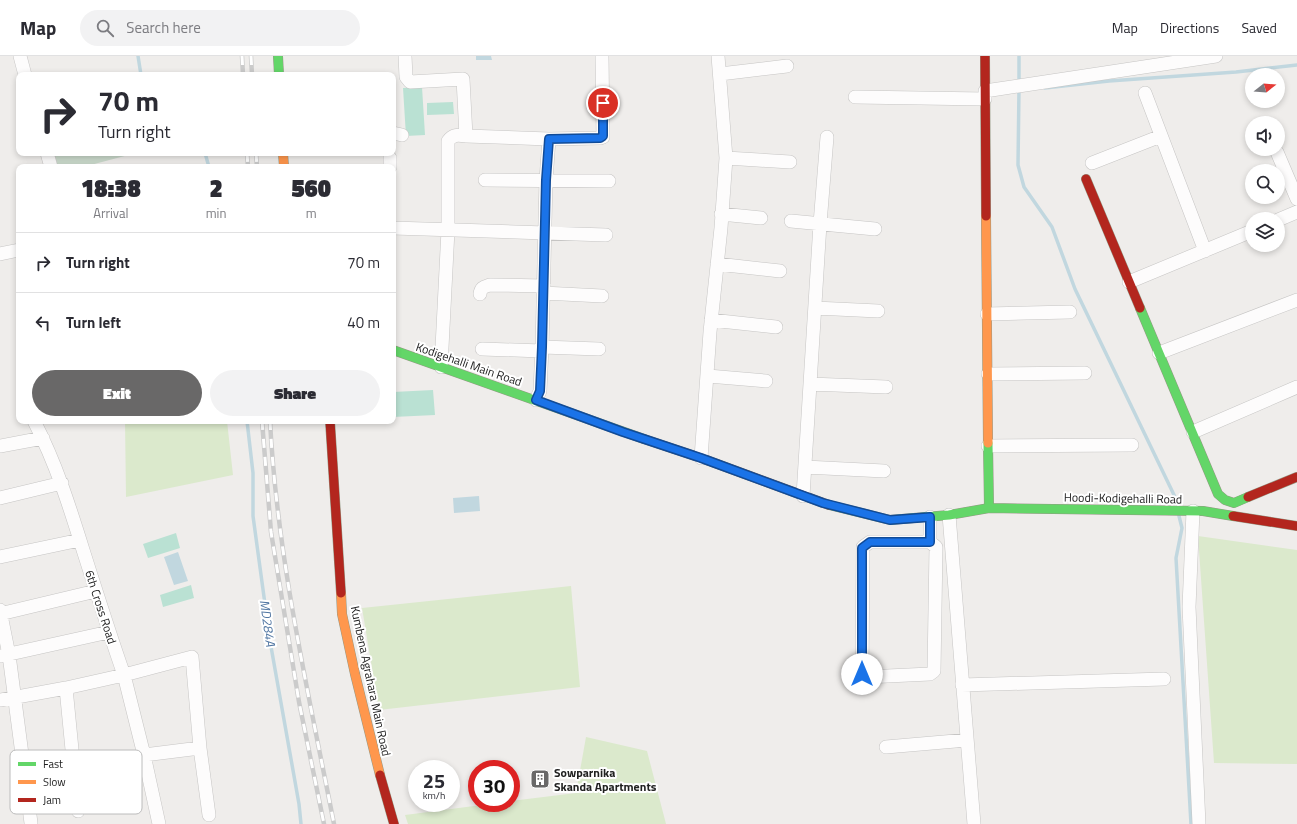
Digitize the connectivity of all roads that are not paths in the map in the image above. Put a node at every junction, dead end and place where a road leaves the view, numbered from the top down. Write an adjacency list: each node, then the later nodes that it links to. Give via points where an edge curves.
1 (20, 56): 9 (street)
2 (278, 56): 10 (street)
3 (405, 56): 15 (street, via 406,77 410,82 463,79)
4 (602, 56): 18 (street, via 603,136)
5 (718, 56): 11 (street)
6 (985, 56): 13 (street)
7 (1216, 56): 13 (street, via 1005,88)
8 (787, 66): 11 (street)
9 (24, 72)
10 (279, 72)
11 (720, 74): 20 (street)
12 (1145, 93): 16 (street)
13 (985, 95): 14 (street); 53 (street)
14 (854, 97)
15 (466, 136): 18 (street); 36 (street, via 457,134 448,141)
16 (1161, 136): 22 (street); 41 (street)
17 (827, 137): 33 (street)
18 (549, 139): 25 (street)
19 (1279, 156): 27 (street)
20 (726, 158): 21 (street); 29 (street)
21 (790, 162)
22 (1092, 163)
23 (1086, 179): 45 (street)
24 (485, 180): 25 (street)
25 (546, 180): 26 (street); 37 (street)
26 (609, 181)
27 (1297, 199)
28 (1297, 212): 30 (street)
29 (721, 214): 31 (street); 43 (street)
30 (1285, 217)
31 (761, 218)
32 (790, 221): 33 (street)
33 (820, 224): 35 (street); 50 (street)
34 (396, 228): 36 (street)
35 (875, 229)
36 (448, 230): 37 (street); 61 (street)
37 (545, 232): 39 (street); 46 (street)
38 (1245, 234): 41 (street)
39 (606, 235)
40 (16, 251): 42 (street)
41 (1205, 251): 45 (street)
42 (0, 254)
43 (717, 264): 44 (street); 54 (street)
44 (780, 271)
45 (1129, 282): 60 (street)
46 (544, 289): 47 (street, via 490,285 484,287); 48 (street); 57 (street)
47 (480, 294)
48 (602, 296)
49 (1297, 300): 60 (street)
50 (815, 308): 51 (street); 66 (street)
51 (878, 311)
52 (1070, 312): 53 (street)
53 (987, 314): 63 (street)
54 (711, 320): 55 (street); 64 (street)
55 (776, 327)
56 (482, 349): 57 (street)
57 (542, 349): 58 (street); 69 (street, via 540,391)
58 (599, 349)
59 (396, 351): 61 (street, Kodigehalli Main Road)
60 (1159, 353): 72 (street)
61 (441, 367): 69 (street, Kodigehalli Main Road)
62 (1084, 373): 63 (street)
63 (988, 374): 76 (street)
64 (708, 376): 65 (street); 77 (street)
65 (766, 381)
66 (810, 384): 67 (street); 78 (street)
67 (886, 387)
68 (1297, 388): 72 (street)
69 (536, 400): 77 (street, Kodigehalli Main Road)
70 (36, 424): 73 (street, 6th Cross Road)
71 (330, 424): 112 (street, Kumbena Agrahara Main Road, via 342,614)
72 (1192, 432): 80 (street, via 1218,494 1225,500 1234,503)
73 (43, 438): 75 (street); 81 (street, 6th Cross Road)
74 (1132, 445): 76 (street)
75 (0, 446)
76 (988, 446): 84 (street)
77 (701, 458): 82 (street, Kodigehalli Main Road)
78 (805, 467): 79 (street); 82 (street)
79 (884, 471)
80 (1297, 477)
81 (62, 483): 83 (street); 89 (street, 6th Cross Road)
82 (803, 496): 87 (street, Kodigehalli Main Road, via 890,520)
83 (0, 498)
84 (989, 508): 85 (street, Hoodi-Kodigehalli Road); 86 (street, Hoodi-Kodigehalli Road)
85 (1189, 511): 88 (street, Hoodi-Kodigehalli Road, via 1204,511); 114 (street, via 1189,607)
86 (949, 515): 87 (street, Kodigehalli Main Road); 98 (street)
87 (930, 517): 90 (street)
88 (1297, 526)
89 (80, 540): 91 (street); 92 (street, 6th Cross Road)
90 (930, 542): 90 (street, via 936,547 934,671 930,674 866,677 862,674 862,548 870,542)
91 (0, 557)
92 (96, 591): 93 (street); 94 (street, 6th Cross Road)
93 (0, 612): 95 (street)
94 (109, 632): 95 (street); 96 (street, 6th Cross Road)
95 (4, 656): 100 (street)
96 (124, 675): 99 (street); 104 (street, via 192,657); 107 (street, 6th Cross Road)
97 (1164, 679): 98 (street)
98 (962, 685): 102 (street)
99 (66, 688): 100 (street); 106 (street)
100 (15, 698): 101 (street); 105 (street)
101 (0, 700)
102 (967, 740): 103 (street); 113 (street)
103 (886, 747)
104 (200, 748): 107 (street); 109 (street)
105 (22, 750)
106 (72, 750)
107 (144, 755): 111 (street, 6th Cross Road)
108 (31, 814): 110 (street)
109 (209, 815)
110 (32, 823)
111 (159, 824)
112 (394, 824)
113 (974, 824)
114 (1199, 824)

